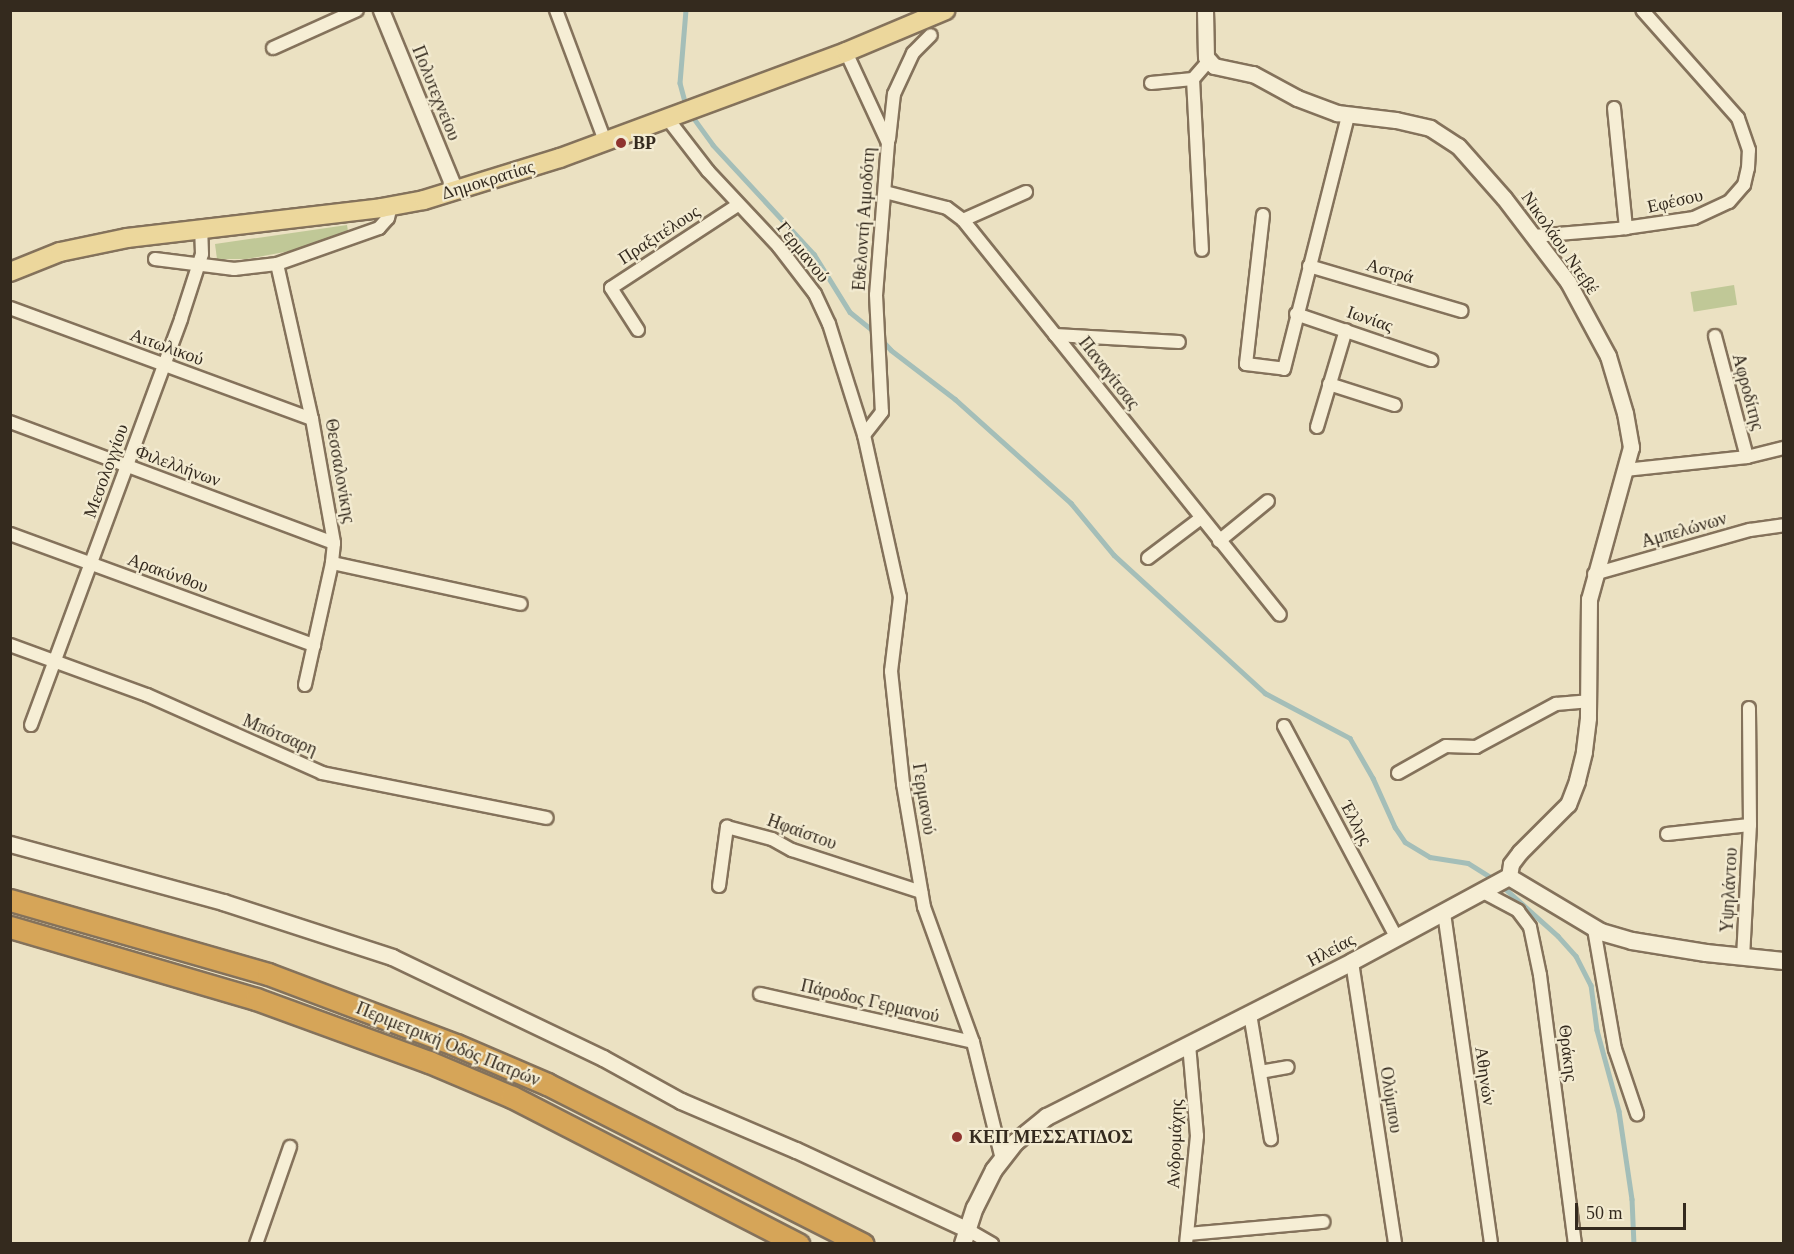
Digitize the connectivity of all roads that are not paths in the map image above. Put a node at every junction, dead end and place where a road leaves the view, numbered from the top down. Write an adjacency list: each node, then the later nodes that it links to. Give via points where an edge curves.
1 (357, 10): 8 (street)
2 (556, 10): 16 (street)
3 (946, 10): 9 (main road, Δημοκρατίας)
4 (1206, 10): 10 (street)
5 (1642, 10): 26 (street, Εφέσου, via 1734,112 1743,128 1749,158 1744,185 1729,202 1694,218)
6 (385, 12): 18 (street, Πολυτεχνείου)
7 (931, 35): 17 (street, via 913,53 897,86)
8 (273, 48)
9 (846, 52): 14 (main road, Δημοκρατίας); 17 (street, Εθελοντή Αιμοδότη)
10 (1208, 62): 11 (street); 15 (street, Νικολάου Ντεβέ, via 1252,75 1297,98)
11 (1193, 79): 12 (street); 28 (street)
12 (1151, 83)
13 (1614, 108): 26 (street)
14 (672, 116): 16 (main road, Δημοκρατίας); 21 (street, Γερμανού, via 694,154)
15 (1348, 116): 27 (street, Νικολάου Ντεβέ, via 1414,123 1442,134 1479,169); 32 (street)
16 (606, 141): 18 (main road, Δημοκρατίας)
17 (888, 143): 19 (street, Εθελοντή Αιμοδότη)
18 (455, 190): 22 (main road, Δημοκρατίας)
19 (885, 192): 24 (street, Παναγίτσας, via 947,208); 49 (street, Εθελοντή Αιμοδότη, via 876,325 882,412)
20 (1026, 192): 24 (street)
21 (738, 205): 37 (street, Πραξιτέλους, via 611,288); 49 (street, Γερμανού, via 779,247 819,301)
22 (391, 206): 25 (main road, Δημοκρατίας); 30 (street, via 388,218 379,228)
23 (1263, 215): 36 (street, via 1246,364 1284,369)
24 (963, 220): 39 (street, Παναγίτσας)
25 (201, 227): 31 (street, Μεσολογγίου, via 203,246); 33 (main road, Δημοκρατίας, via 60,252)
26 (1626, 228): 27 (street, Εφέσου)
27 (1534, 236): 53 (street, Νικολάου Ντεβέ, via 1568,282 1608,356 1631,447)
28 (1203, 250)
29 (155, 259): 31 (street)
30 (277, 264): 31 (street, via 248,269); 46 (street, Θεσσαλονίκης)
31 (198, 266): 43 (street, Μεσολογγίου)
32 (1309, 266): 35 (street, Αστρά); 36 (street)
33 (10, 272)
34 (10, 308): 43 (street, Αιτωλικού)
35 (1462, 311)
36 (1296, 314): 38 (street, Ιωνίας)
37 (638, 330)
38 (1346, 330): 42 (street, Ιωνίας); 44 (street)
39 (1055, 335): 41 (street); 55 (street, Παναγίτσας)
40 (1715, 336): 51 (street, Αφροδίτης)
41 (1179, 342)
42 (1431, 360)
43 (164, 365): 46 (street, Αιτωλικού); 52 (street, Μεσολογγίου)
44 (1329, 384): 45 (street); 48 (street)
45 (1395, 405)
46 (312, 419): 59 (street, Θεσσαλονίκης)
47 (10, 422): 52 (street, Φιλελλήνων)
48 (1317, 427)
49 (864, 435): 81 (street, Γερμανού, via 900,597 891,681)
50 (1784, 448): 51 (street)
51 (1747, 457): 53 (street)
52 (127, 466): 59 (street, Φιλελλήνων); 62 (street, Μεσολογγίου)
53 (1625, 470): 63 (street, Νικολάου Ντεβέ)
54 (1269, 501): 58 (street)
55 (1201, 518): 58 (street, Παναγίτσας); 60 (street)
56 (1784, 525): 63 (street, Αμπελώνων, via 1750,530)
57 (10, 534): 62 (street, Αρακύνθου)
58 (1219, 541): 65 (street, Παναγίτσας)
59 (334, 543): 61 (street, Θεσσαλονίκης)
60 (1148, 558)
61 (332, 563): 64 (street); 67 (street, Θεσσαλονίκης)
62 (91, 564): 67 (street, Αρακύνθου); 68 (street, Μεσολογγίου)
63 (1594, 574): 70 (street, Νικολάου Ντεβέ, via 1588,623)
64 (521, 604)
65 (1280, 615)
66 (10, 645): 68 (street, Μπότσαρη)
67 (314, 645): 69 (street, Θεσσαλονίκης)
68 (55, 661): 72 (street, Μεσολογγίου); 75 (street, Μπότσαρη, via 147,695 321,773)
69 (305, 685)
70 (1588, 701): 74 (street, via 1556,704 1476,747 1446,746); 79 (street, Νικολάου Ντεβέ, via 1584,752 1572,795 1559,815 1514,858)
71 (1749, 708): 76 (street, Υψηλάντου)
72 (31, 724)
73 (1284, 726): 86 (street, Έλλης)
74 (1398, 773)
75 (547, 818)
76 (1750, 825): 77 (street, Υψηλάντου); 87 (street, Υψηλάντου)
77 (1667, 834)
78 (10, 844): 101 (street, via 223,902 392,957 603,1058 681,1101 796,1150)
79 (1497, 884): 83 (main road, Ηλείας); 85 (main road); 109 (street, Θράκης, via 1530,927 1540,975)
80 (719, 886): 81 (street, Ηφαίστου, via 727,827 772,838 792,849)
81 (921, 892): 92 (street, Γερμανού, via 928,922)
82 (10, 900): 105 (highway, Περιμετρική Οδός Πατρών, via 268,974 456,1045 557,1089)
83 (1444, 913): 86 (main road, Ηλείας); 108 (street, Αθηνών)
84 (10, 927): 104 (highway, Περιμετρική Οδός Πατρών, via 256,999 429,1062 512,1097)
85 (1594, 929): 87 (main road, via 1632,942); 96 (street, via 1615,1049)
86 (1396, 938): 89 (main road, Ηλείας)
87 (1743, 958): 88 (main road)
88 (1784, 961)
89 (1352, 962): 91 (main road, Ηλείας); 107 (street, Ολύμπου)
90 (760, 994): 92 (street, Πάροδος Γερμανού)
91 (1250, 1014): 93 (main road, Ηλείας); 95 (street)
92 (973, 1042): 99 (street, Γερμανού)
93 (1189, 1045): 99 (main road, Ηλείας, via 1047,1117); 102 (street, Ανδρομάχης, via 1197,1136)
94 (1288, 1067): 95 (street)
95 (1260, 1071): 97 (street)
96 (1637, 1114)
97 (1271, 1139)
98 (290, 1147): 103 (street)
99 (1002, 1159): 101 (main road, Ηλείας, via 983,1188)
100 (1323, 1222): 102 (street)
101 (965, 1237): 106 (street)
102 (1187, 1239)
103 (256, 1244)
104 (798, 1244)
105 (863, 1244)
106 (992, 1244)
107 (1395, 1244)
108 (1491, 1244)
109 (1575, 1244)

